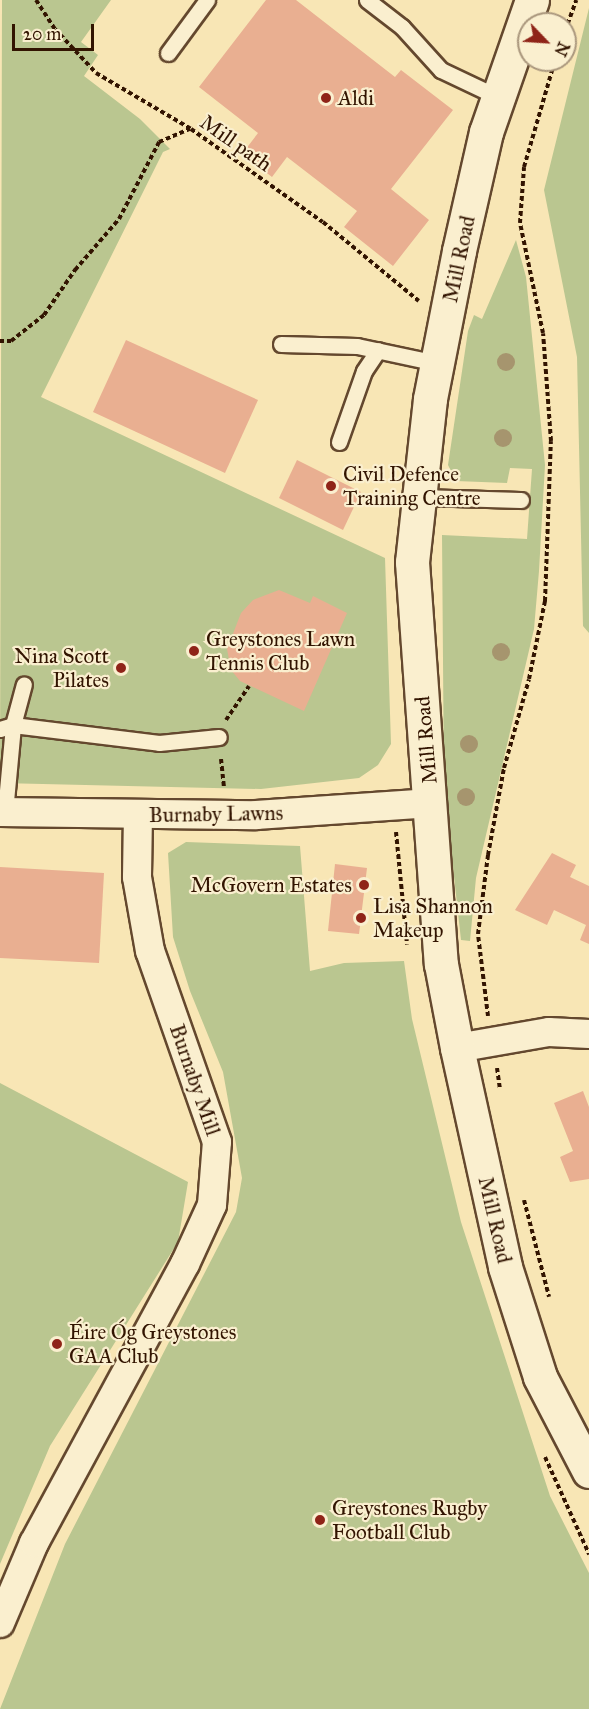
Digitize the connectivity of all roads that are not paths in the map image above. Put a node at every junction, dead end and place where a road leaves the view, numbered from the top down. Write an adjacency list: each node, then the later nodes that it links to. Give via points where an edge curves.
1 (207, 0): 4 (lane)
2 (367, 0): 5 (lane, via 402,27 441,70)
3 (532, 0): 5 (main road, Mill Road)
4 (168, 53)
5 (498, 97): 8 (main road, Mill Road, via 486,132)
6 (281, 344): 7 (lane, via 357,346)
7 (378, 351): 8 (lane); 9 (lane, via 364,371)
8 (437, 363): 10 (main road, Mill Road)
9 (339, 442)
10 (419, 497): 11 (lane); 15 (main road, Mill Road, via 412,562)
11 (521, 500)
12 (24, 684): 13 (lane)
13 (7, 727): 14 (lane, via 159,743); 16 (lane)
14 (219, 737)
15 (432, 803): 17 (street, Burnaby Lawns, via 256,815); 19 (main road, Mill Road, via 441,964)
16 (3, 812): 17 (street, Burnaby Lawns)
17 (138, 816): 21 (street, Burnaby Mill, via 137,877 150,951 217,1142 212,1206 185,1264 34,1543)
18 (589, 1034): 19 (street, via 549,1032)
19 (458, 1048): 20 (main road, Mill Road, via 505,1267 540,1377)
20 (589, 1471)
21 (0, 1623)

